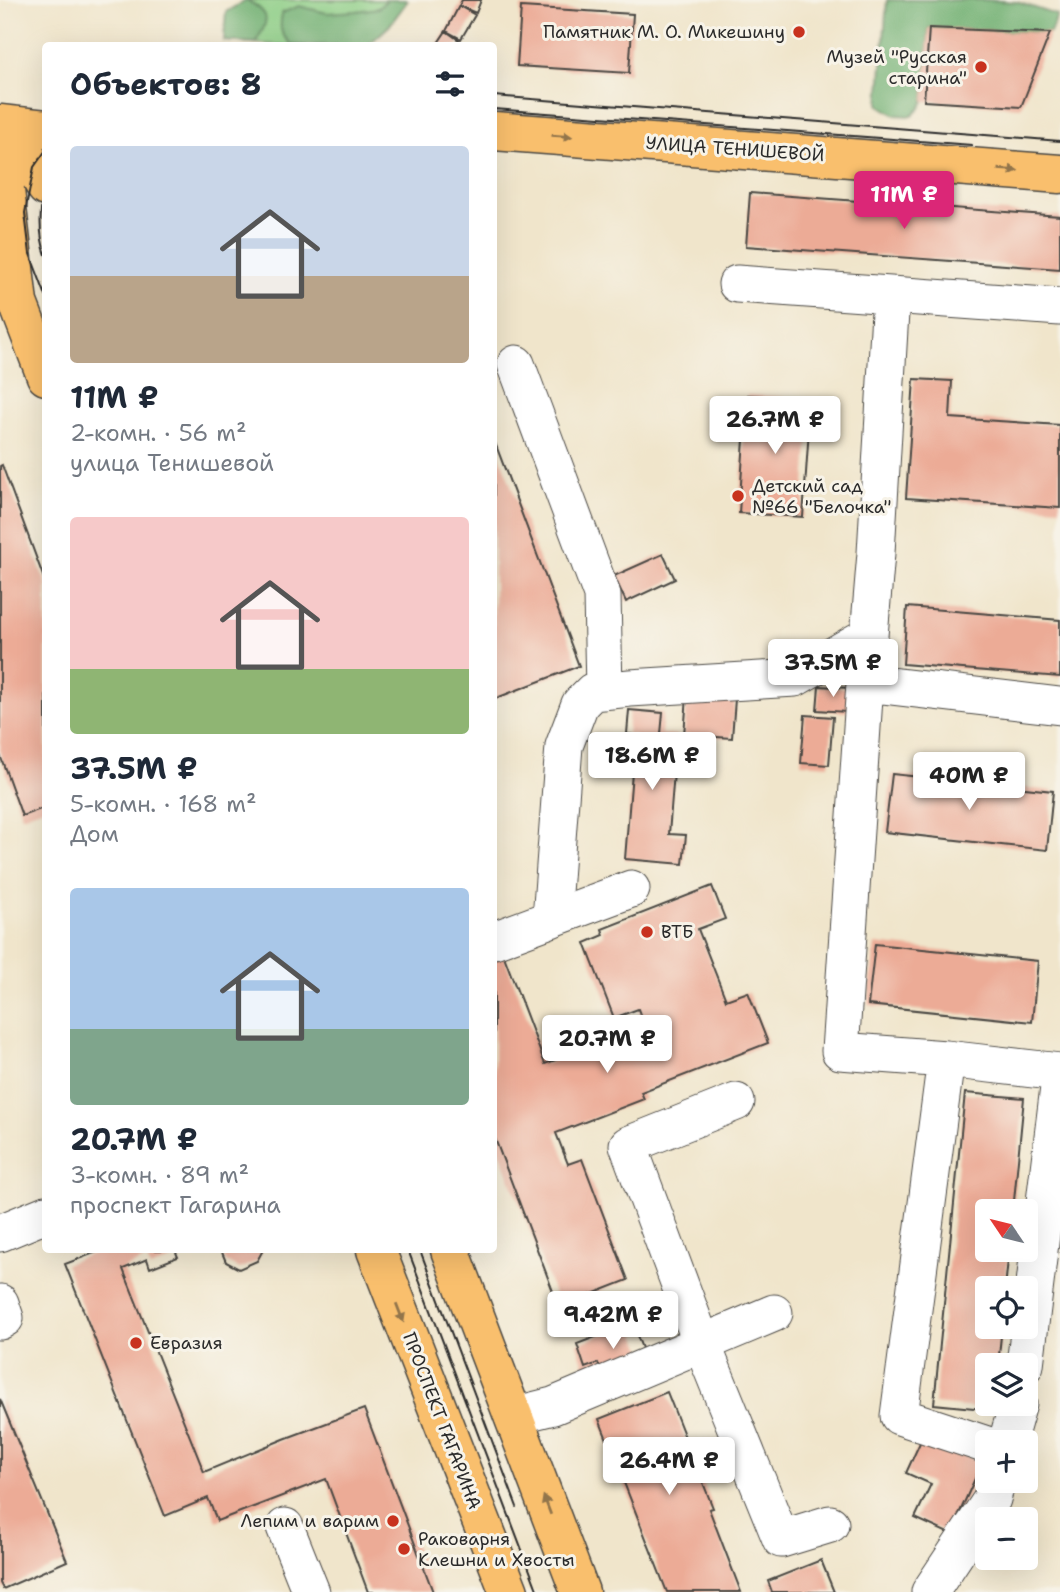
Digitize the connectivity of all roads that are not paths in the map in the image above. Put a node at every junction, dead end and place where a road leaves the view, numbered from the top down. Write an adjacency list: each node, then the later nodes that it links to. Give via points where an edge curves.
1 (0, 125): 2 (main road); 6 (main road)
2 (42, 129)
3 (497, 131): 5 (main road, УЛИЦА ТЕНИШЕВОЙ, one-way to 5)
4 (0, 147): 9 (main road)
5 (1060, 174)
6 (42, 180)
7 (737, 284): 8 (lane)
8 (891, 295): 10 (lane); 13 (lane)
9 (21, 299): 12 (main road)
10 (1060, 307)
11 (516, 363): 15 (lane, via 602,595)
12 (42, 364)
13 (869, 635): 14 (lane); 15 (lane, via 795,678)
14 (865, 683): 16 (lane); 20 (lane, via 840,1051)
15 (604, 691): 18 (lane, via 592,692 580,704 564,746)
16 (1060, 706)
17 (631, 889): 18 (lane)
18 (551, 919): 19 (lane)
19 (497, 939)
20 (946, 1059): 21 (lane); 34 (lane, via 899,1416)
21 (1060, 1072)
22 (1060, 1079): 32 (lane)
23 (736, 1102): 31 (lane, via 628,1145)
24 (42, 1216): 25 (lane)
25 (0, 1233)
26 (377, 1253): 39 (main road, ПРОСПЕКТ ГАГАРИНА, one-way to 39)
27 (451, 1253): 33 (main road)
28 (0, 1303): 30 (lane, via 5,1318)
29 (774, 1313): 31 (lane)
30 (0, 1321)
31 (702, 1344): 33 (lane, via 553,1406); 36 (lane, via 782,1539)
32 (1026, 1353)
33 (513, 1416): 40 (main road, one-way to 33)
34 (975, 1441)
35 (994, 1493): 41 (lane)
36 (830, 1524)
37 (285, 1528): 38 (lane)
38 (311, 1592)
39 (509, 1592)
40 (580, 1592)
41 (930, 1592)

